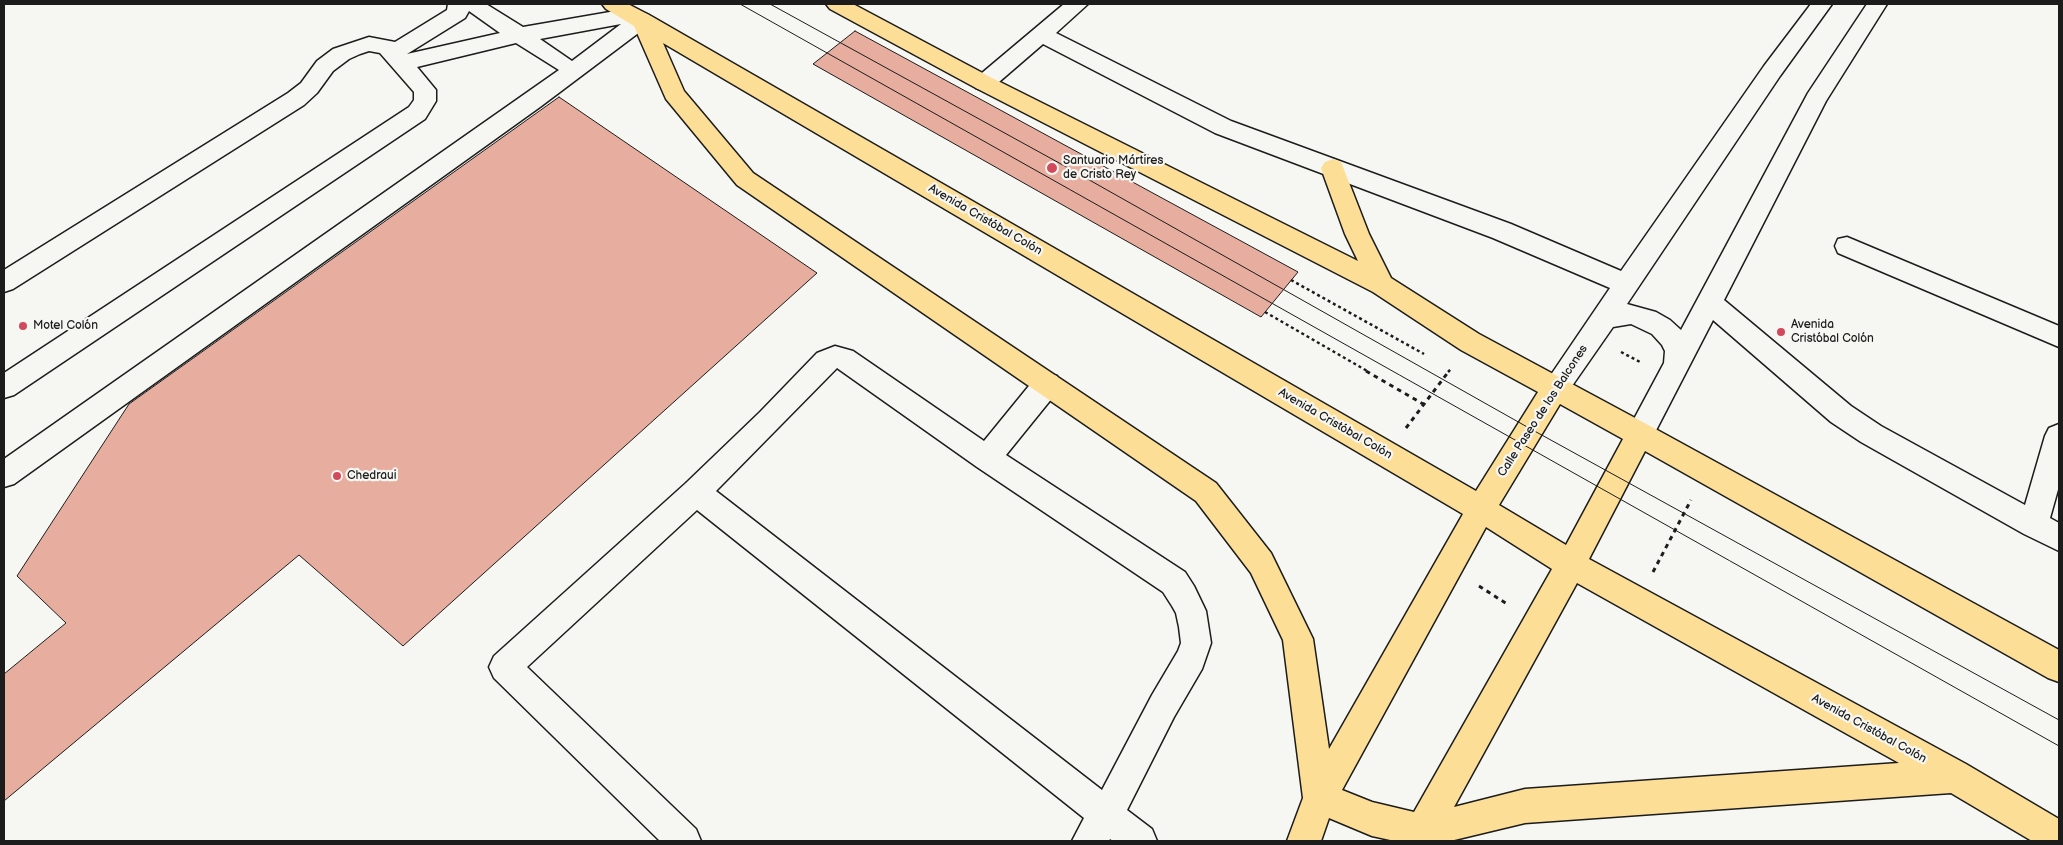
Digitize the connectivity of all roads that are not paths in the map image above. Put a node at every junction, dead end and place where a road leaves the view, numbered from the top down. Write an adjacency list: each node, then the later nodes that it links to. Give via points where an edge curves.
1 (458, 4): 10 (street, via 458,13)
2 (472, 4): 9 (street)
3 (837, 4): 12 (main road)
4 (1077, 4): 8 (street)
5 (1822, 4): 16 (street, Calle Paseo de los Balcones, via 1772,71)
6 (1876, 4): 18 (street, via 1816,99)
7 (633, 15): 9 (street); 22 (main road, via 674,94 745,179); 28 (street, via 532,101); 30 (main road, Avenida Cristóbal Colón)
8 (1041, 34): 12 (street); 13 (street, via 1223,127)
9 (521, 35): 10 (street); 11 (street)
10 (397, 58): 15 (street, via 387,47 376,44 342,54 325,66 309,88 296,99); 23 (street, via 425,90 425,101 418,113)
11 (562, 63)
12 (984, 83): 17 (main road)
13 (1333, 168): 16 (street, via 1502,231); 17 (main road, via 1357,234)
14 (1847, 246): 20 (street)
15 (4, 282)
16 (1626, 284): 19 (street, Calle Paseo de los Balcones)
17 (1382, 285): 24 (main road, via 1470,342)
18 (1710, 303): 21 (street); 31 (street, via 1841,414)
19 (1598, 328): 21 (street, via 1616,315 1647,318 1672,338 1678,351); 24 (street, Calle Paseo de los Balcones)
20 (2059, 337)
21 (1674, 371): 25 (street)
22 (1047, 384): 27 (street); 36 (main road, via 1206,492 1261,563 1298,639)
23 (4, 387)
24 (1555, 388): 25 (main road); 30 (main road, Calle Paseo de los Balcones)
25 (1640, 434): 33 (main road); 34 (main road)
26 (2059, 436): 31 (street)
27 (987, 458): 29 (street, via 844,359 835,357 826,360); 37 (street, via 1174,582 1191,611 1196,643 1191,658)
28 (4, 475)
29 (696, 492): 37 (street); 40 (street, via 505,667)
30 (1481, 509): 33 (main road, Avenida Cristóbal Colón); 36 (main road, Calle Paseo de los Balcones)
31 (2034, 525): 32 (street)
32 (2059, 538)
33 (1571, 564): 35 (main road, Avenida Cristóbal Colón); 38 (main road)
34 (2059, 667)
35 (1954, 776): 38 (main road, via 1525,806); 39 (main road, Avenida Cristóbal Colón)
36 (1320, 798): 38 (main road); 42 (main road, Calle Paseo de los Balcones)
37 (1098, 828): 41 (street)
38 (1420, 836)
39 (2059, 838)
40 (684, 841)
41 (1140, 841)
42 (1304, 841)

